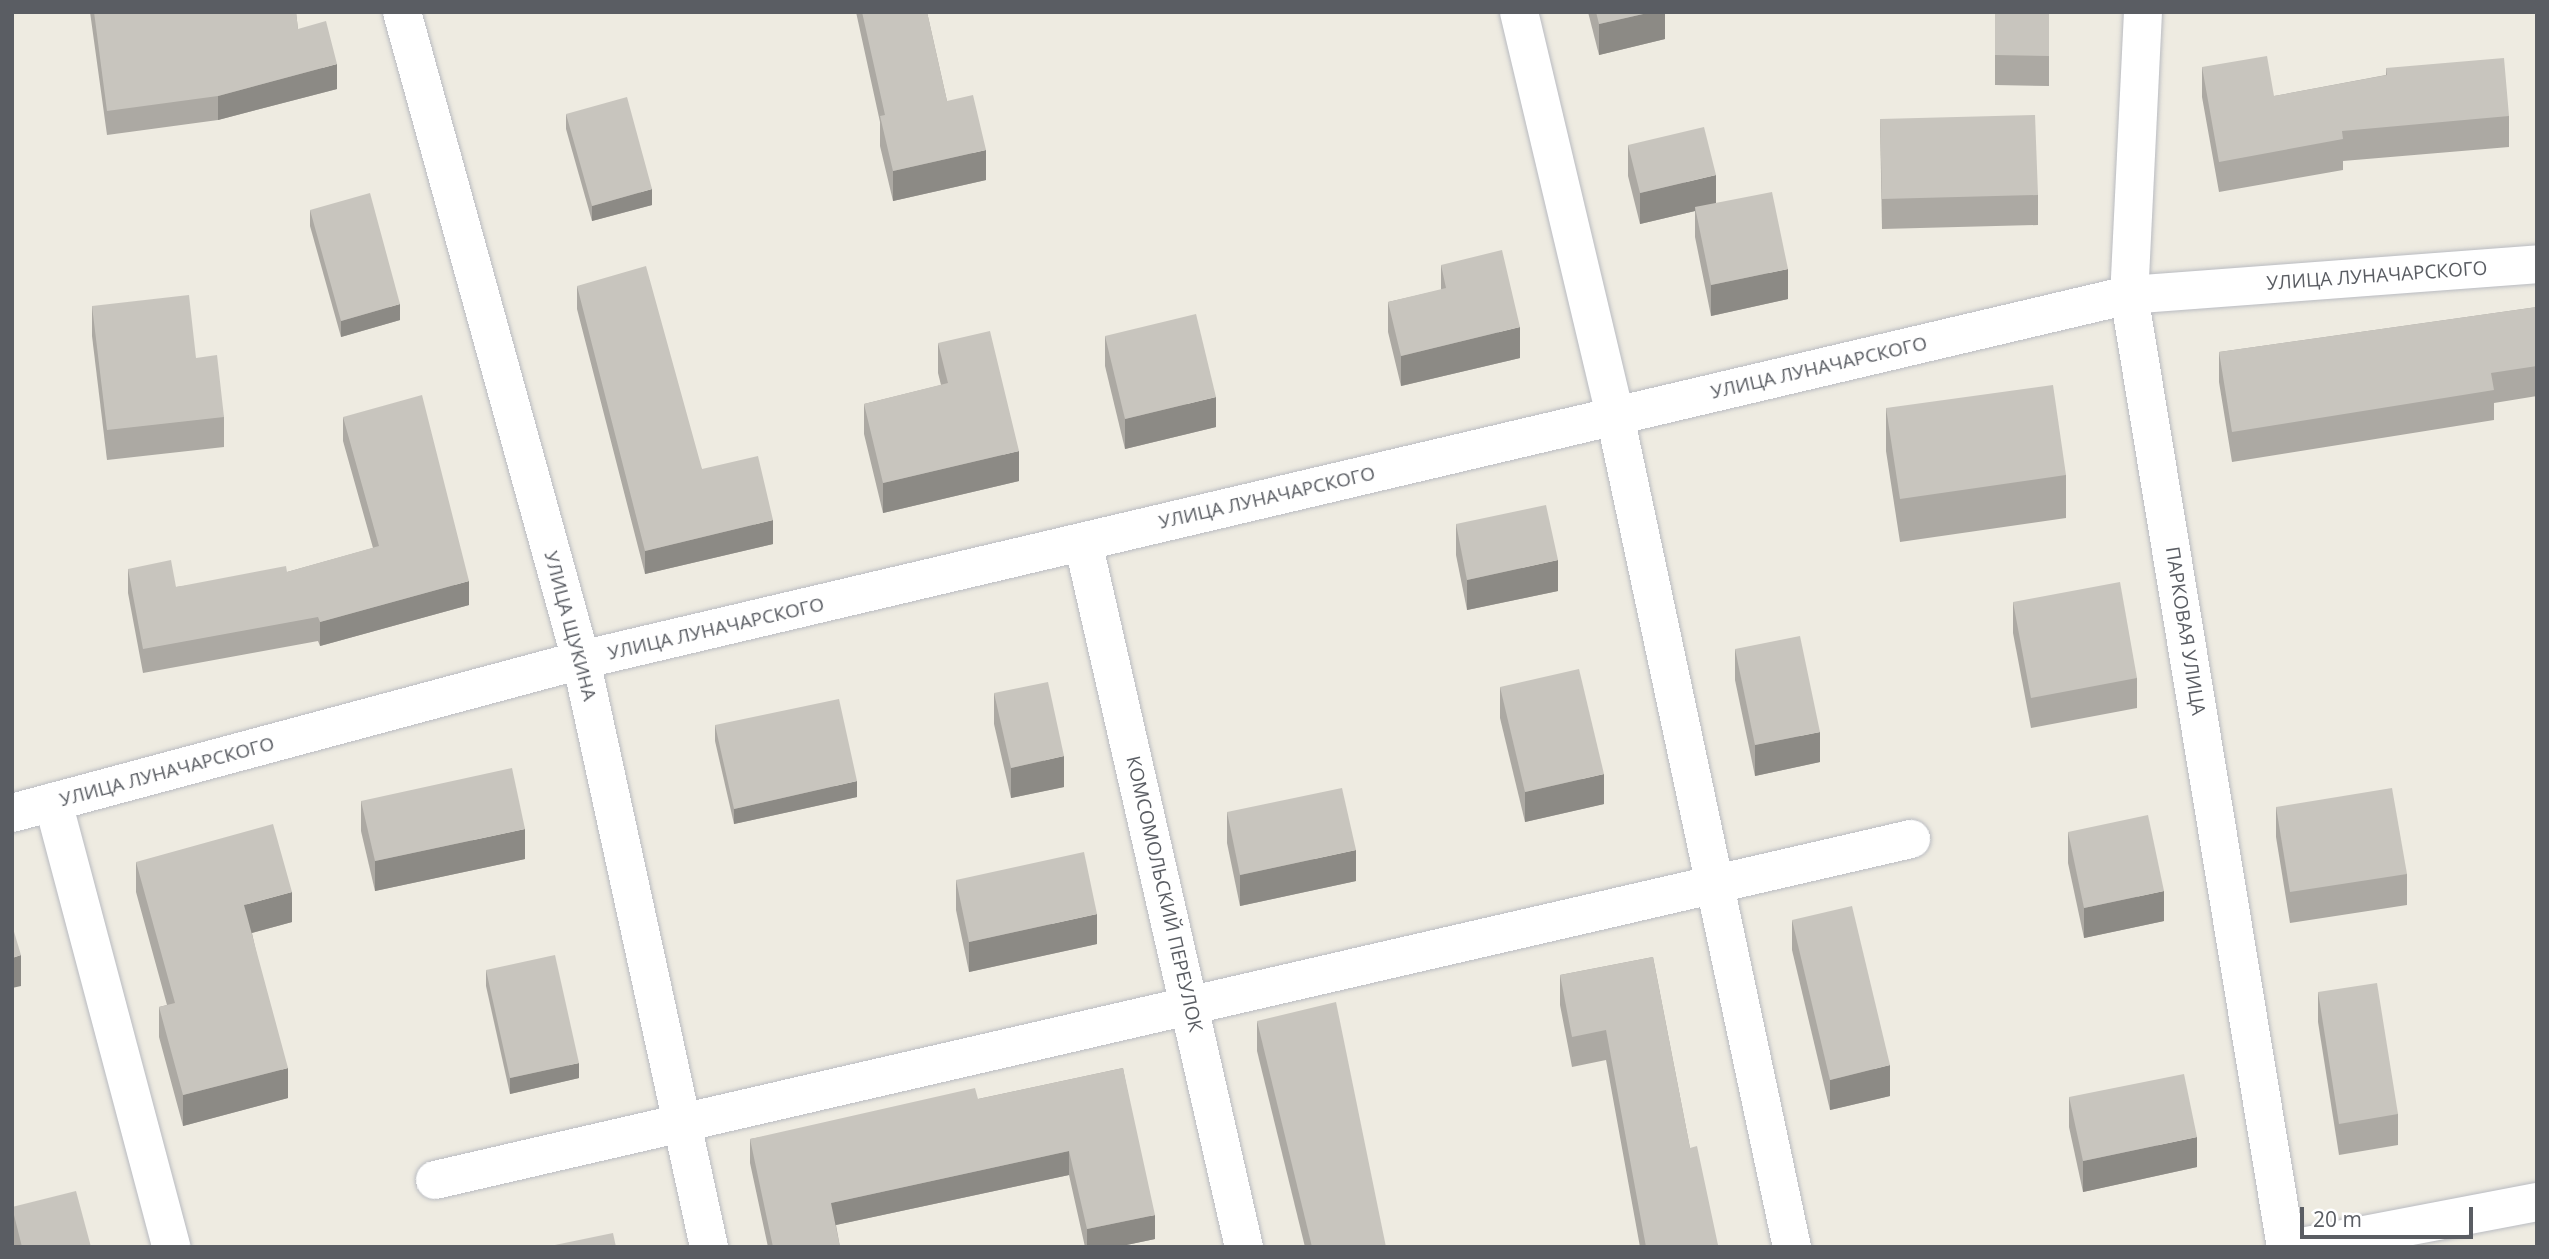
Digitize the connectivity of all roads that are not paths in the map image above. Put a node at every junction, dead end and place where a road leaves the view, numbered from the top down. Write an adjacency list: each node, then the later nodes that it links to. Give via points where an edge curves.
1 (402, 12): 8 (street, УЛИЦА ЩУКИНА)
2 (1519, 12): 6 (street)
3 (2143, 12): 5 (street, ПАРКОВАЯ УЛИЦА)
4 (2537, 264): 5 (street, УЛИЦА ЛУНАЧАРСКОГО)
5 (2129, 295): 6 (street, УЛИЦА ЛУНАЧАРСКОГО); 21 (street, ПАРКОВАЯ УЛИЦА)
6 (1615, 416): 7 (street, УЛИЦА ЛУНАЧАРСКОГО); 12 (street)
7 (1083, 542): 8 (street, УЛИЦА ЛУНАЧАРСКОГО); 13 (street, КОМСОМОЛЬСКИЙ ПЕРЕУЛОК)
8 (581, 660): 9 (street, УЛИЦА ЛУНАЧАРСКОГО); 14 (street, УЛИЦА ЩУКИНА)
9 (53, 802): 10 (street, УЛИЦА ЛУНАЧАРСКОГО); 17 (street)
10 (12, 813)
11 (1911, 839): 12 (street)
12 (1715, 885): 13 (street); 20 (street)
13 (1189, 1006): 14 (street); 19 (street, КОМСОМОЛЬСКИЙ ПЕРЕУЛОК)
14 (683, 1123): 15 (street); 18 (street, УЛИЦА ЩУКИНА)
15 (435, 1181)
16 (2537, 1202): 22 (street)
17 (171, 1247)
18 (709, 1247)
19 (1244, 1247)
20 (1792, 1247)
21 (2286, 1247)
22 (2301, 1247)

